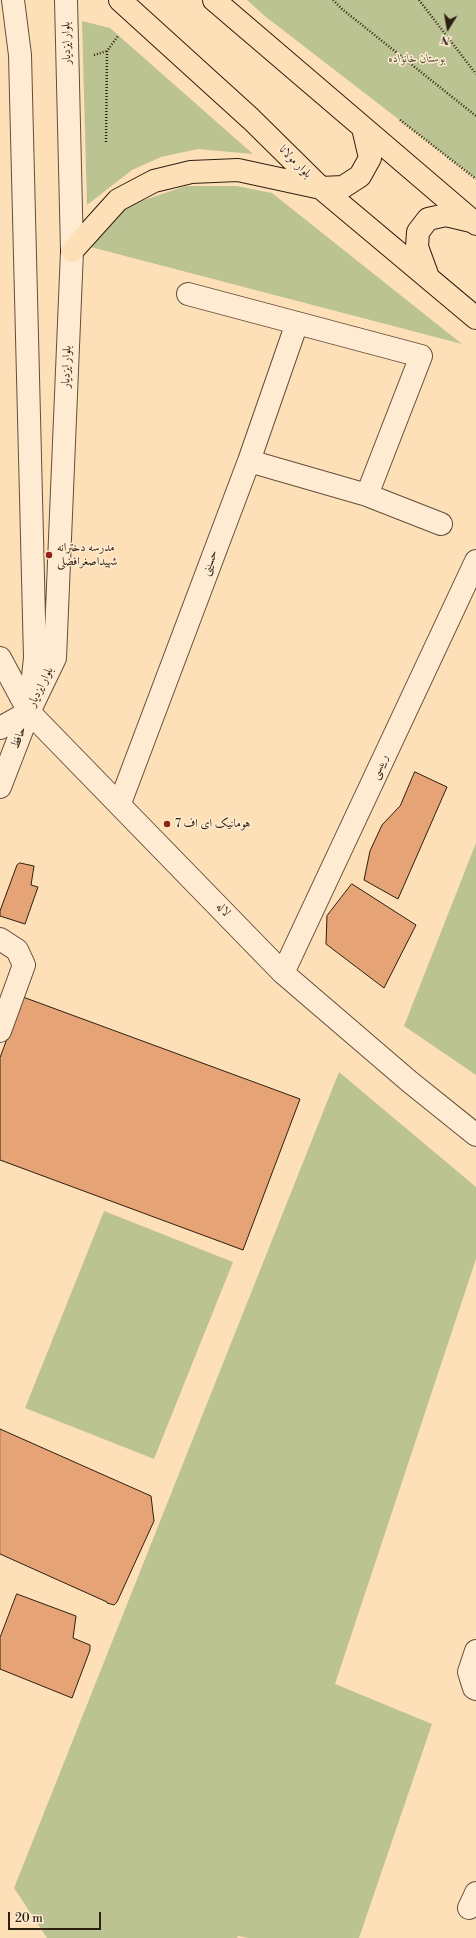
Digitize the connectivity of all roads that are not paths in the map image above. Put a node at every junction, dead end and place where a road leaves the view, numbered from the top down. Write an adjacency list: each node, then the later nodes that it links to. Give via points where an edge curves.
1 (13, 0): 18 (street, بلوار ایزدیار, via 20,55 35,658)
2 (66, 0): 8 (street, بلوار ایزدیار)
3 (120, 0): 6 (main road, بلوار مولانا)
4 (214, 0): 5 (main road)
5 (363, 128): 6 (main road, via 370,158 360,176 343,187); 7 (main road)
6 (321, 188): 8 (main road, via 238,170 191,172 154,181 118,200); 9 (main road, بلوار مولانا)
7 (474, 223): 9 (main road, via 446,215 428,219 418,232 417,247)
8 (72, 251): 18 (street, بلوار ایزدیار, via 55,658)
9 (428, 277): 11 (main road, بلوار مولانا)
10 (188, 294): 12 (street)
11 (476, 318)
12 (297, 323): 13 (street, حسینی); 14 (street, via 421,356)
13 (249, 461): 14 (street); 21 (street, حسینی)
14 (366, 495): 15 (street)
15 (441, 524)
16 (476, 561): 23 (street, رییسی)
17 (0, 658): 18 (street, لاله)
18 (29, 712): 19 (street); 20 (street, حافظ); 21 (street, لاله)
19 (0, 728)
20 (0, 787)
21 (120, 803): 23 (street, لاله)
22 (0, 939): 24 (street, via 17,950 24,965)
23 (283, 973): 25 (street, لاله, via 410,1082)
24 (0, 1031)
25 (476, 1134)
26 (476, 1651): 27 (street, via 468,1672)
27 (476, 1688)

